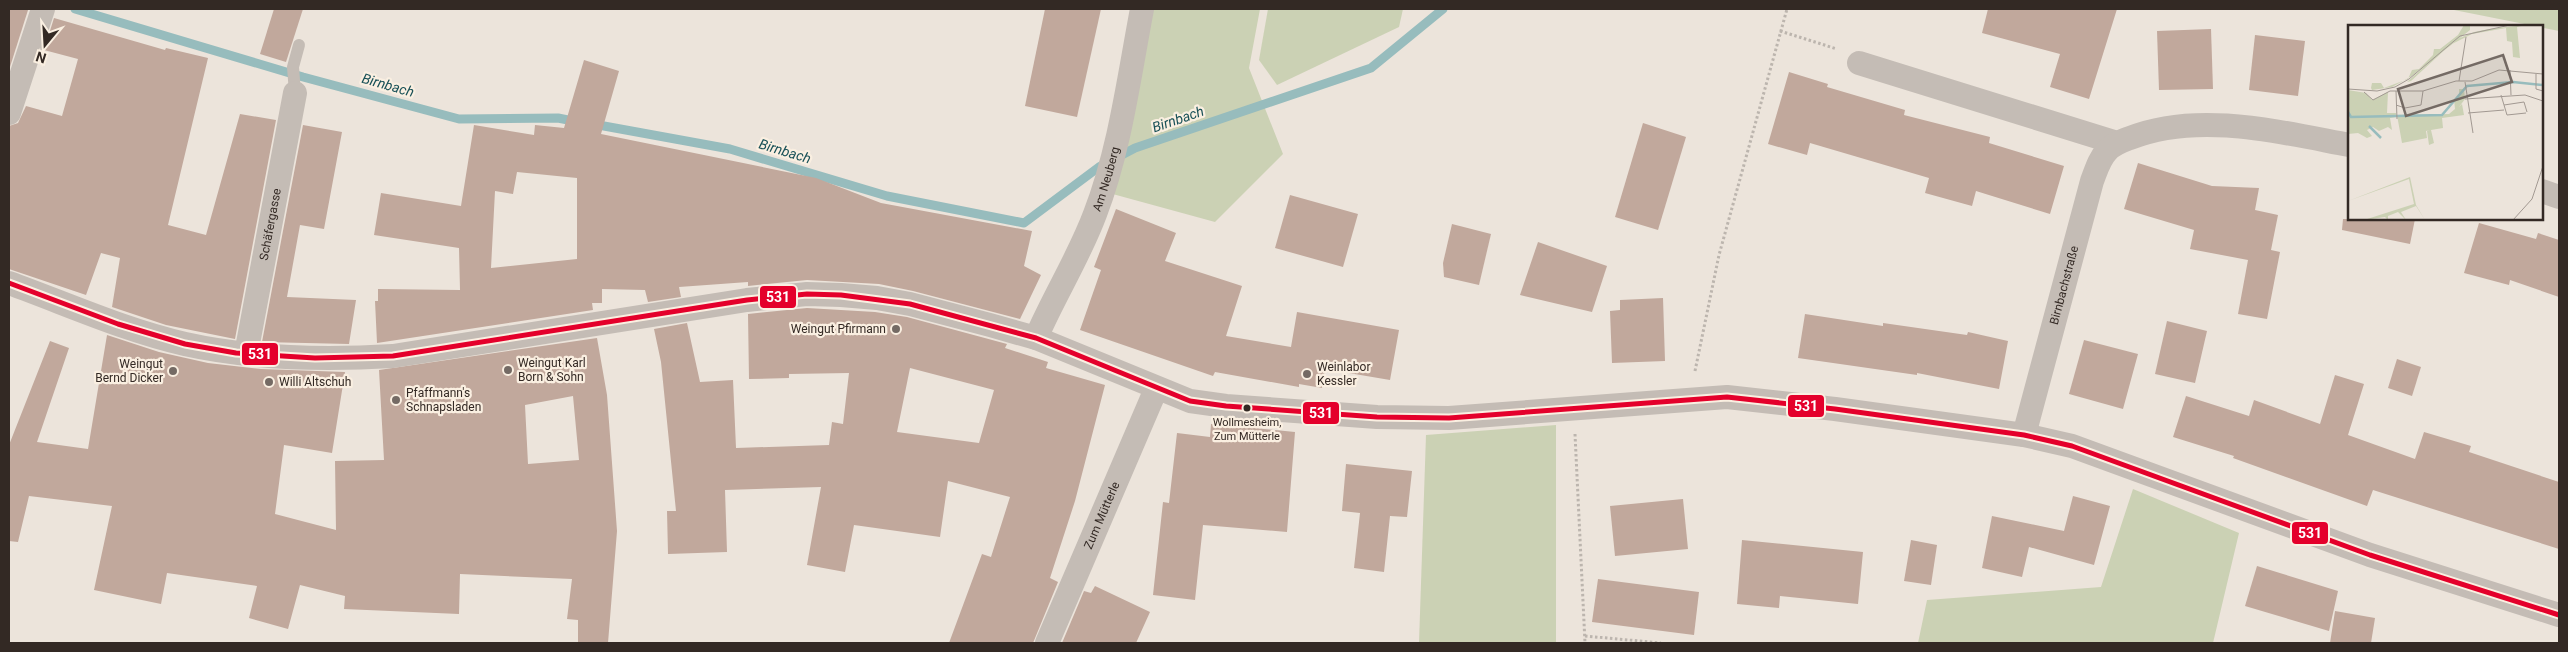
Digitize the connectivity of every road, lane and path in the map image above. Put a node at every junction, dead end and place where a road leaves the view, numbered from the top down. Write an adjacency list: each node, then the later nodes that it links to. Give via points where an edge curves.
1 (1142, 9): 14 (street, Am Neuberg, via 1114,154 1095,214)
2 (1787, 9): 4 (path)
3 (42, 12): 8 (street)
4 (1780, 31): 6 (path, via 1845,51); 17 (path, via 1719,255)
5 (299, 45): 7 (lane, via 293,67)
6 (1859, 62): 9 (street)
7 (295, 93): 15 (street, Schäfergasse)
8 (9, 113)
9 (2117, 143): 10 (street, Birnbachstraße, via 2162,128 2195,125 2239,128); 19 (street, Birnbachstraße, via 2102,158 2092,182)
10 (2348, 145)
11 (2543, 191): 12 (street)
12 (2559, 197)
13 (9, 283): 15 (street, via 150,335)
14 (1036, 338): 15 (street, via 877,298 807,294 393,356 355,358); 16 (street)
15 (246, 354)
16 (1156, 389): 18 (street, via 1190,401 1226,406 1377,417 1449,418); 22 (street, Zum Mütterle)
17 (1689, 400): 18 (street); 19 (street, via 1727,397 1764,400)
18 (1574, 408): 21 (path)
19 (2024, 434): 20 (street, via 2105,457 2337,544)
20 (2559, 615)
21 (1585, 636): 23 (path); 24 (path)
22 (1047, 643)
23 (1585, 643)
24 (1661, 643)

